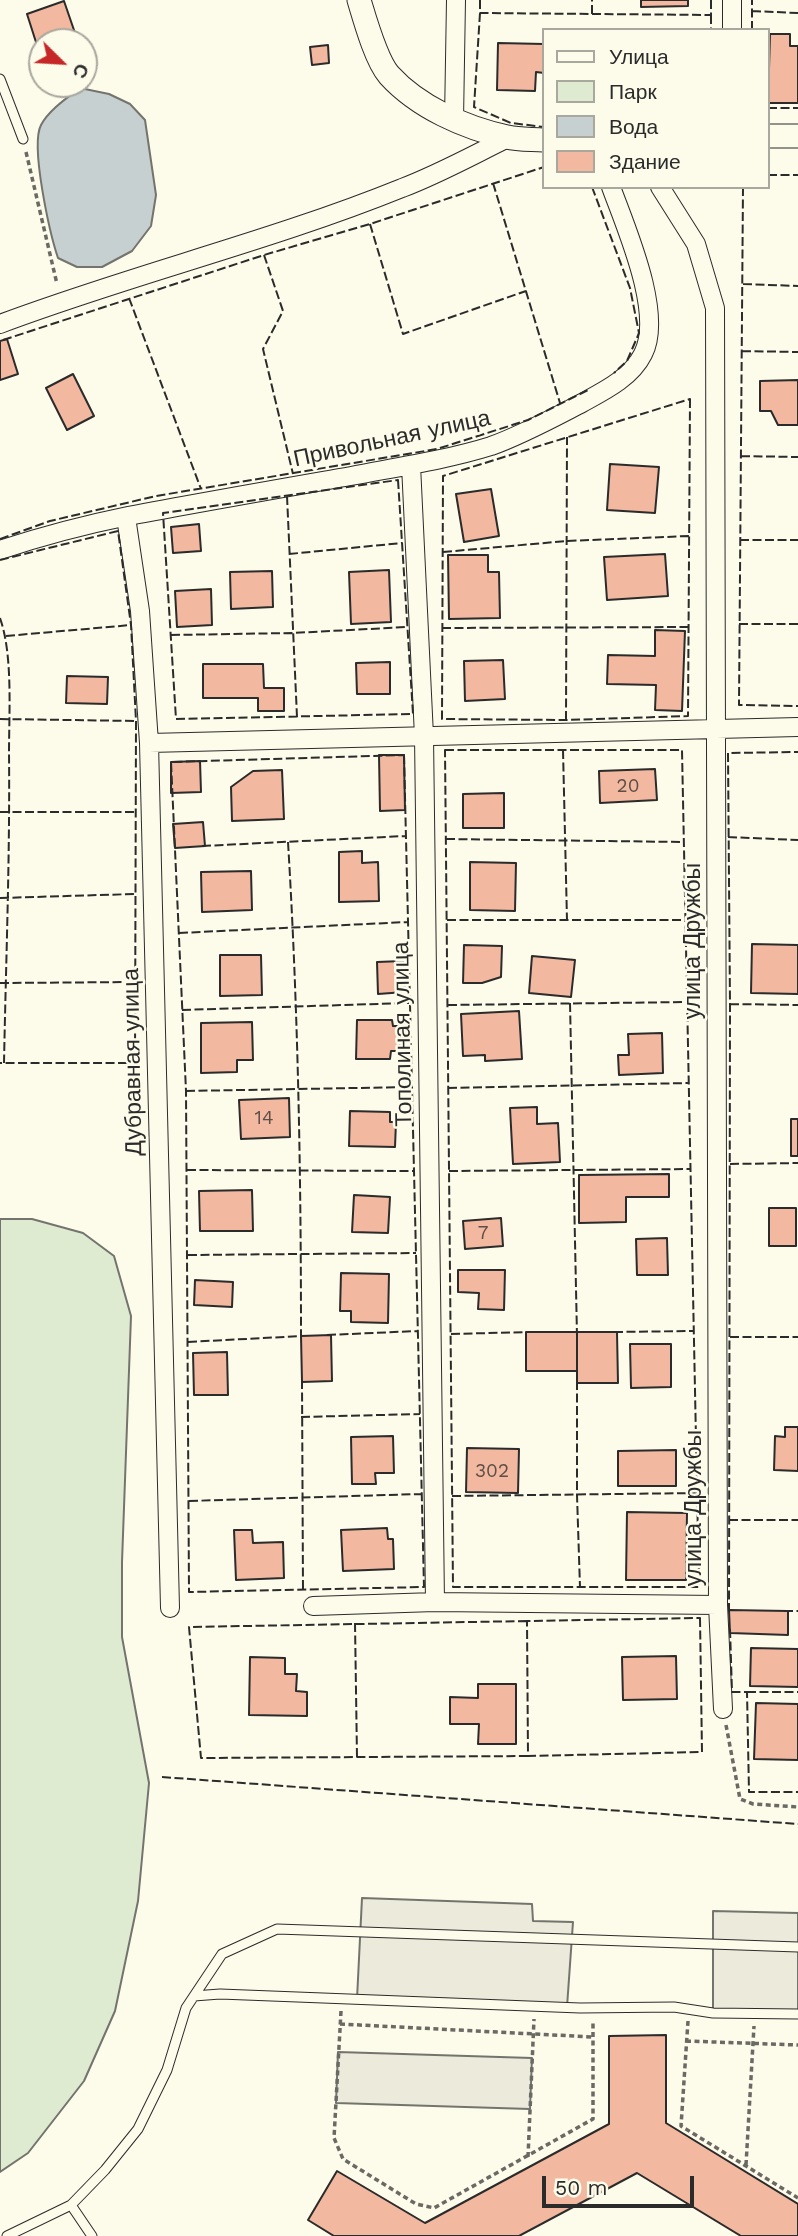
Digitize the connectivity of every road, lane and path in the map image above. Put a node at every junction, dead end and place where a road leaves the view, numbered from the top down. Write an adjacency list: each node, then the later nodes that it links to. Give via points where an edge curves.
1 (359, 0): 6 (street, via 387,73)
2 (456, 0): 6 (street)
3 (732, 0): 4 (street)
4 (732, 28)
5 (0, 79): 10 (lane)
6 (454, 120): 9 (street)
7 (770, 136): 8 (street)
8 (798, 136)
9 (508, 138): 11 (street); 14 (street, via 403,188 265,238)
10 (23, 139): 14 (path)
11 (542, 140)
12 (612, 189): 16 (street, Привольная улица, via 646,298 651,327 643,354 610,388 550,420 491,446)
13 (661, 189): 19 (street, улица Дружбы, via 696,244 715,307)
14 (61, 301): 15 (street)
15 (0, 324)
16 (411, 465): 17 (street, Привольная улица); 21 (street, Тополиная улица)
17 (126, 517): 18 (street, Привольная улица); 22 (street, Дубравная улица, via 140,611)
18 (0, 550)
19 (717, 727): 20 (street); 21 (street); 25 (street, улица Дружбы)
20 (798, 727)
21 (424, 736): 22 (street); 23 (street, Тополиная улица)
22 (149, 743): 26 (street, Дубравная улица)
23 (435, 1602): 24 (street); 25 (street)
24 (313, 1605)
25 (718, 1605): 27 (street, улица Дружбы)
26 (170, 1608)
27 (723, 1709): 28 (path, via 740,1799)
28 (798, 1807)
29 (798, 1947): 30 (lane, via 277,1929 222,1954)
30 (194, 1996): 31 (lane); 46 (lane, via 167,2070 138,2129)
31 (341, 1998): 32 (lane); 37 (path)
32 (534, 2006): 33 (lane); 38 (path)
33 (593, 2007): 34 (lane); 39 (path)
34 (689, 2009): 35 (lane); 40 (path)
35 (754, 2013): 36 (lane); 41 (path)
36 (798, 2014)
37 (340, 2024): 38 (path); 43 (path, via 334,2138 343,2159 416,2204 434,2208)
38 (533, 2034): 39 (path); 43 (path)
39 (593, 2038): 43 (path, via 593,2119)
40 (687, 2041): 41 (path); 44 (path, via 681,2126)
41 (753, 2043): 42 (path); 44 (path)
42 (798, 2045)
43 (528, 2157)
44 (746, 2166): 45 (path)
45 (798, 2198)
46 (71, 2205): 48 (lane); 49 (lane)
47 (0, 2235): 48 (lane)
48 (10, 2235)
49 (92, 2236)

